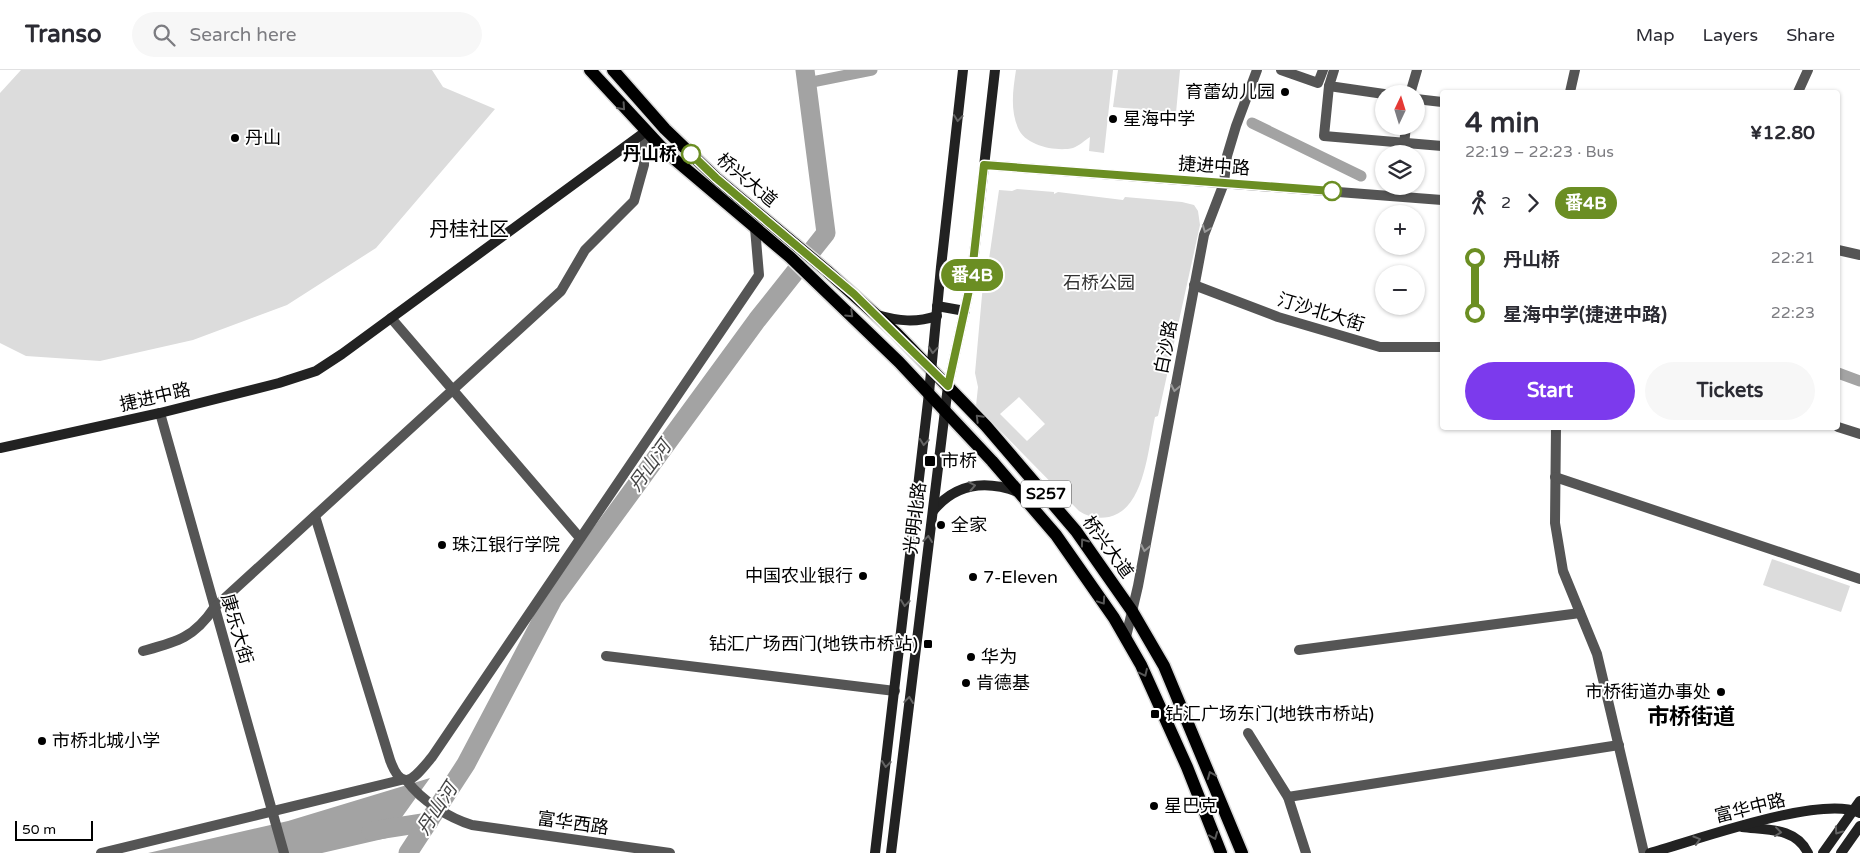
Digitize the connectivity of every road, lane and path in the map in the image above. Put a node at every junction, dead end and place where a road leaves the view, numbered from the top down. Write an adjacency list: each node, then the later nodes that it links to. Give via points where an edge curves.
1 (590, 70): 19 (main road, 桥兴大道 / S257, one-way to 19)
2 (613, 70): 35 (main road, 桥兴大道 / S257, via 665,129 716,178)
3 (964, 70): 33 (main road, 光明北路, one-way to 33)
4 (995, 70): 24 (main road, 光明北路)
5 (1257, 70): 25 (street, 白沙路, via 1227,156)
6 (1281, 70): 7 (street, via 1318,83)
7 (1323, 70)
8 (1334, 70): 13 (street)
9 (1417, 70): 12 (street)
10 (1575, 70): 14 (street)
11 (1808, 70): 15 (street)
12 (1413, 85)
13 (1329, 86): 16 (street); 21 (street, via 1324,136)
14 (1570, 90)
15 (1799, 90)
16 (1375, 93)
17 (1425, 100): 18 (street)
18 (1440, 102)
19 (645, 132): 29 (main road, 桥兴大道 / S257); 36 (main road, 捷进中路); 40 (street, via 644,165 634,200 585,250 561,291)
20 (1405, 135): 21 (street)
21 (1404, 142): 22 (street); 23 (street)
22 (1404, 145)
23 (1440, 146)
24 (984, 165): 25 (street, 捷进中路); 34 (main road, 光明北路)
25 (1224, 183): 26 (street, 捷进中路); 32 (street, 白沙路, one-way to 32, via 1204,235)
26 (1375, 190)
27 (1419, 195): 28 (street, 捷进中路)
28 (1440, 200)
29 (755, 228): 41 (main road, 桥兴大道 / S257, one-way to 41, via 790,256); 52 (street, via 759,275)
30 (1840, 250): 31 (street)
31 (1860, 255)
32 (1194, 285): 37 (street, 汀沙北大街, via 1278,317 1380,347); 55 (street, 白沙路, one-way to 55)
33 (937, 311): 34 (main road); 35 (main road, via 919,322); 38 (main road, 光明北路, one-way to 38)
34 (965, 311): 39 (main road, 光明北路)
35 (876, 315): 38 (main road, 桥兴大道 / S257)
36 (391, 318): 40 (street); 43 (main road, 捷进中路, via 316,371)
37 (1440, 348)
38 (932, 371): 39 (main road, 桥兴大道 / S257); 41 (main road, 光明北路)
39 (948, 386): 42 (main road, 光明北路); 55 (main road, 桥兴大道 / S257, one-way to 39, via 1055,505)
40 (453, 390): 51 (street); 52 (street)
41 (930, 393): 42 (main road, 桥兴大道 / S257); 61 (main road, 光明北路, one-way to 61)
42 (946, 410): 49 (main road, 桥兴大道 / S257); 50 (main road, 光明北路)
43 (160, 413): 47 (main road, 捷进中路); 54 (street, 康乐大街)
44 (1840, 429): 46 (street)
45 (1556, 430): 48 (street)
46 (1860, 434)
47 (0, 448)
48 (1555, 477): 53 (street); 56 (street, via 1555,523 1563,571)
49 (1020, 493): 50 (main road, one-way to 49, via 951,493 974,486 996,485); 57 (main road, 桥兴大道 / S257, one-way to 57, via 1066,550)
50 (932, 511): 75 (main road, 光明北路, one-way to 50)
51 (315, 516): 54 (street); 64 (street, 富华西路, via 395,775)
52 (580, 538): 64 (street, via 432,757 416,776)
53 (1860, 579)
54 (214, 608): 59 (street, via 203,625 178,641); 68 (street, 康乐大街)
55 (1132, 611): 57 (street, 白沙路); 77 (main road, 桥兴大道 / S257, one-way to 55, via 1178,696)
56 (1580, 613): 58 (street); 63 (street, via 1597,654)
57 (1126, 637): 76 (main road, 桥兴大道 / S257, one-way to 76, via 1187,767)
58 (1299, 650)
59 (143, 651)
60 (606, 656): 61 (street)
61 (894, 690): 74 (main road, 光明北路, one-way to 74)
62 (1248, 733): 65 (street)
63 (1619, 745): 65 (street); 79 (street)
64 (404, 780): 68 (street); 73 (street, 富华西路, via 455,820 472,825)
65 (1288, 796): 78 (street)
66 (1860, 801): 67 (main road)
67 (1858, 810): 69 (main road, 富华中路, via 1812,810); 82 (main road, one-way to 82)
68 (274, 816): 71 (street); 72 (street, 康乐大街)
69 (1739, 826): 80 (main road, 富华中路, one-way to 69); 81 (main road, one-way to 81, via 1784,832 1800,841)
70 (1860, 826): 83 (main road)
71 (101, 853)
72 (284, 853)
73 (670, 853)
74 (875, 853)
75 (891, 853)
76 (1221, 853)
77 (1242, 853)
78 (1306, 853)
79 (1644, 853)
80 (1650, 853)
81 (1808, 853)
82 (1823, 853)
83 (1841, 853)

